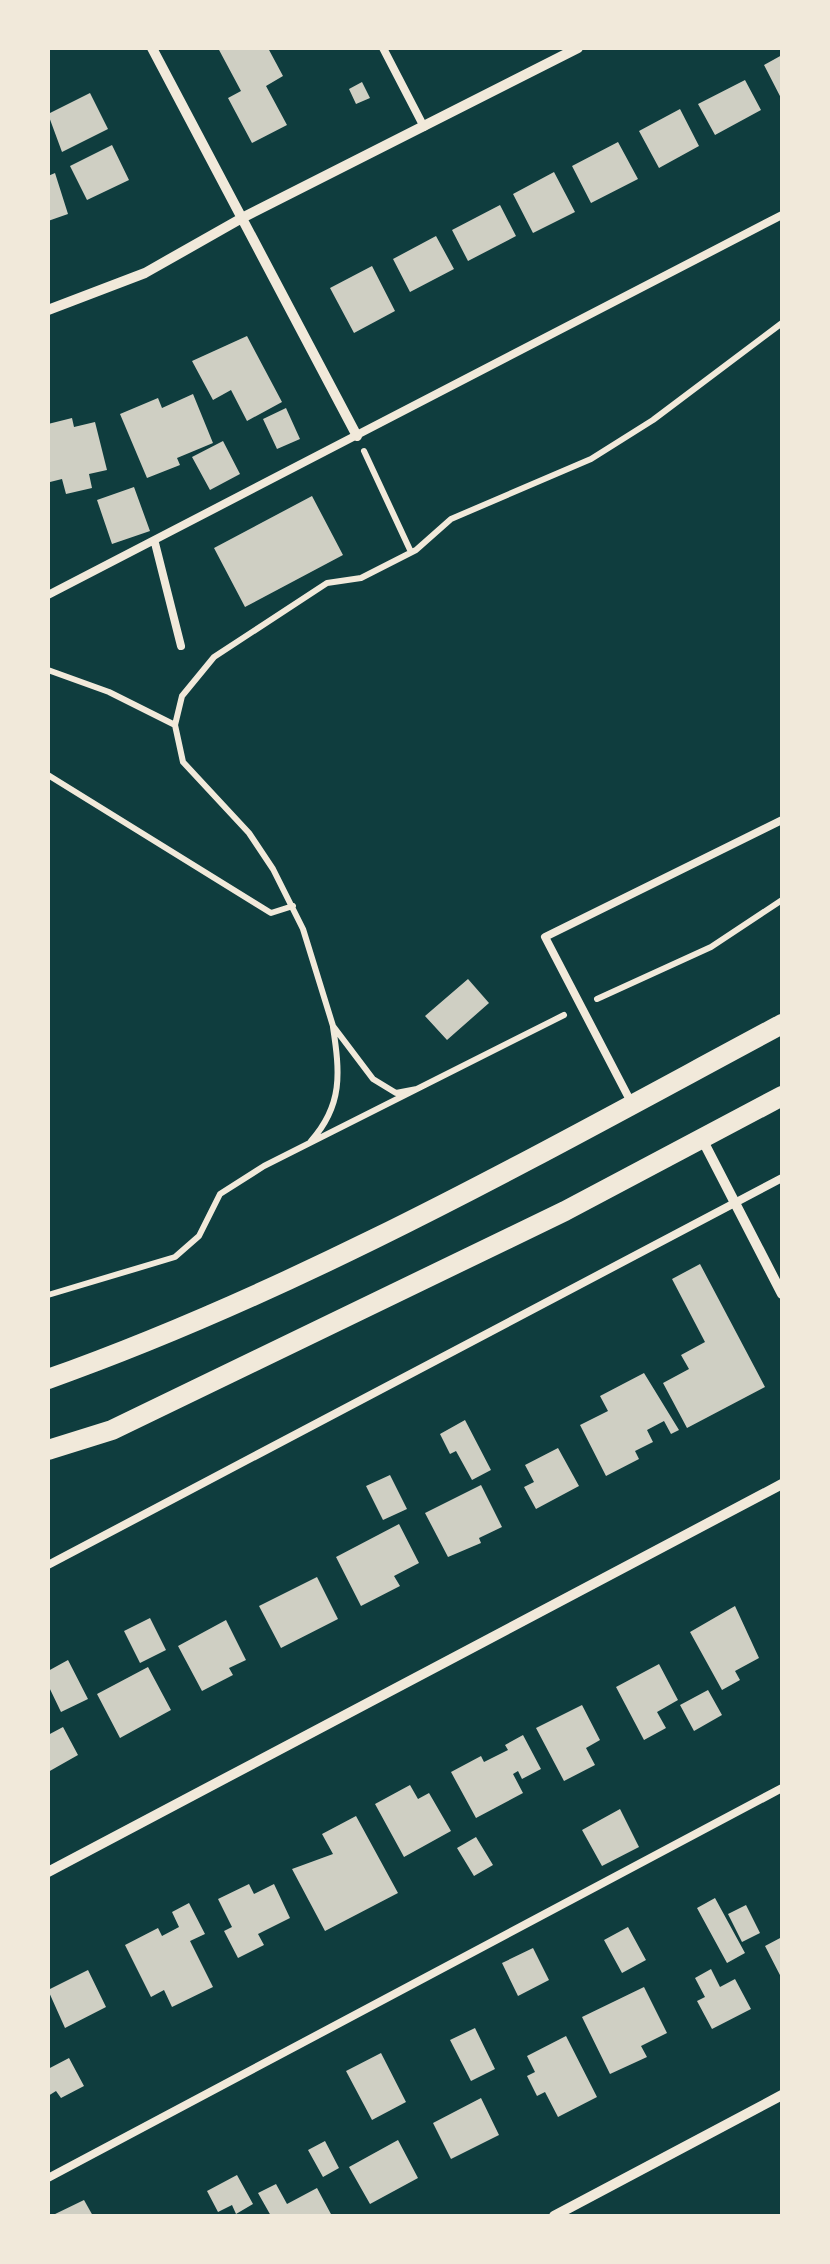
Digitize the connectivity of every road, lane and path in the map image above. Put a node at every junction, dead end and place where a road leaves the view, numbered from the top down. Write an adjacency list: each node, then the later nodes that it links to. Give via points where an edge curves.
1 (152, 48): 6 (street)
2 (383, 48): 4 (lane)
3 (578, 48): 4 (street)
4 (424, 127): 6 (street)
5 (782, 215): 9 (lane)
6 (242, 218): 7 (street, via 145,273); 9 (street)
7 (48, 310)
8 (782, 323): 11 (path, via 591,459 452,519)
9 (357, 436): 10 (lane); 11 (path)
10 (155, 543): 12 (lane); 13 (lane)
11 (411, 552): 15 (path, via 362,578 327,584 214,657 182,696)
12 (48, 596)
13 (181, 646)
14 (48, 670): 15 (path)
15 (175, 726): 19 (path, via 183,762 249,833)
16 (48, 776): 19 (path, via 271,913)
17 (782, 820): 20 (lane, via 545,937)
18 (782, 900): 20 (path, via 711,947)
19 (293, 906): 22 (path)
20 (581, 1007): 23 (path); 25 (lane)
21 (782, 1024): 25 (main road)
22 (333, 1026): 23 (path, via 373,1079 396,1093); 27 (path, via 341,1082 327,1124)
23 (418, 1089): 27 (path)
24 (782, 1096): 26 (main road)
25 (632, 1104): 32 (main road, via 314,1268)
26 (701, 1138): 29 (street); 33 (main road, via 112,1430)
27 (309, 1144): 30 (path, via 220,1194 199,1236 175,1256)
28 (782, 1178): 29 (lane)
29 (737, 1203): 31 (street); 35 (lane)
30 (48, 1294)
31 (782, 1294)
32 (48, 1378)
33 (48, 1450)
34 (782, 1484): 37 (street)
35 (48, 1565)
36 (782, 1788): 39 (lane)
37 (48, 1872)
38 (782, 2096): 40 (street)
39 (48, 2178)
40 (554, 2216)

